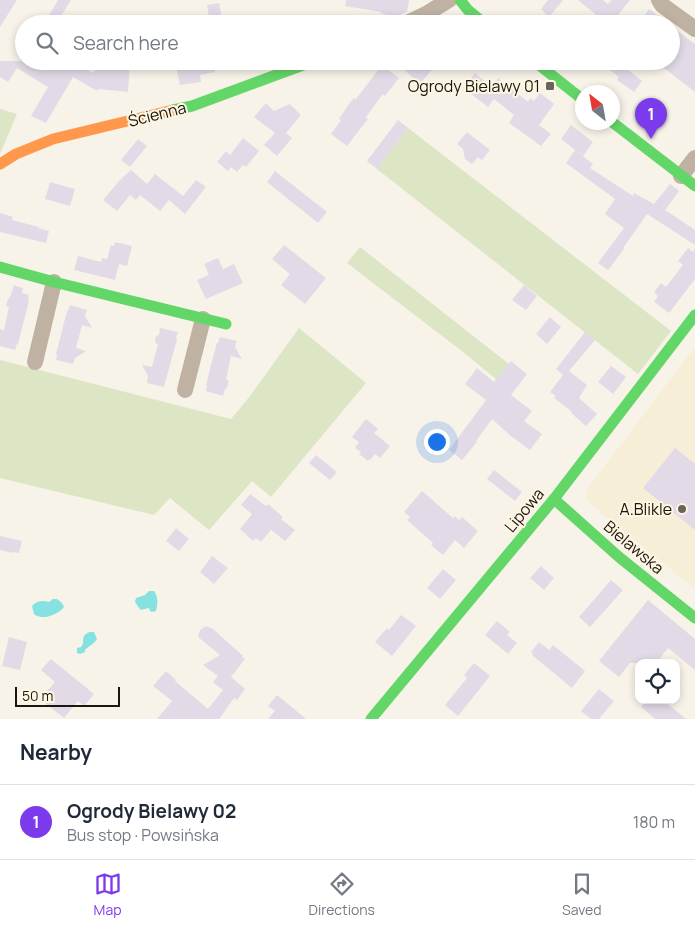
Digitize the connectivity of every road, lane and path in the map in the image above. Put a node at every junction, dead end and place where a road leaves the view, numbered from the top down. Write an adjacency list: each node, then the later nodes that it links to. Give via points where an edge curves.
1 (448, 0): 2 (street); 4 (street)
2 (460, 0): 5 (street)
3 (659, 0): 6 (street)
4 (424, 15)
5 (474, 15)
6 (676, 15)
7 (680, 18): 8 (street)
8 (695, 29)
9 (290, 70): 14 (street, Ścienna, via 192,106 53,139)
10 (545, 70): 11 (street)
11 (575, 93)
12 (620, 128): 15 (street)
13 (695, 158): 15 (street)
14 (0, 164)
15 (681, 176): 16 (street)
16 (695, 186)
17 (0, 267): 18 (street)
18 (54, 282): 20 (street); 22 (street)
19 (695, 315): 24 (street, Lipowa)
20 (203, 319): 21 (street); 23 (street)
21 (226, 324)
22 (35, 362)
23 (185, 390)
24 (554, 499): 25 (street, Bielawska); 26 (street, Lipowa)
25 (695, 618)
26 (371, 719)

